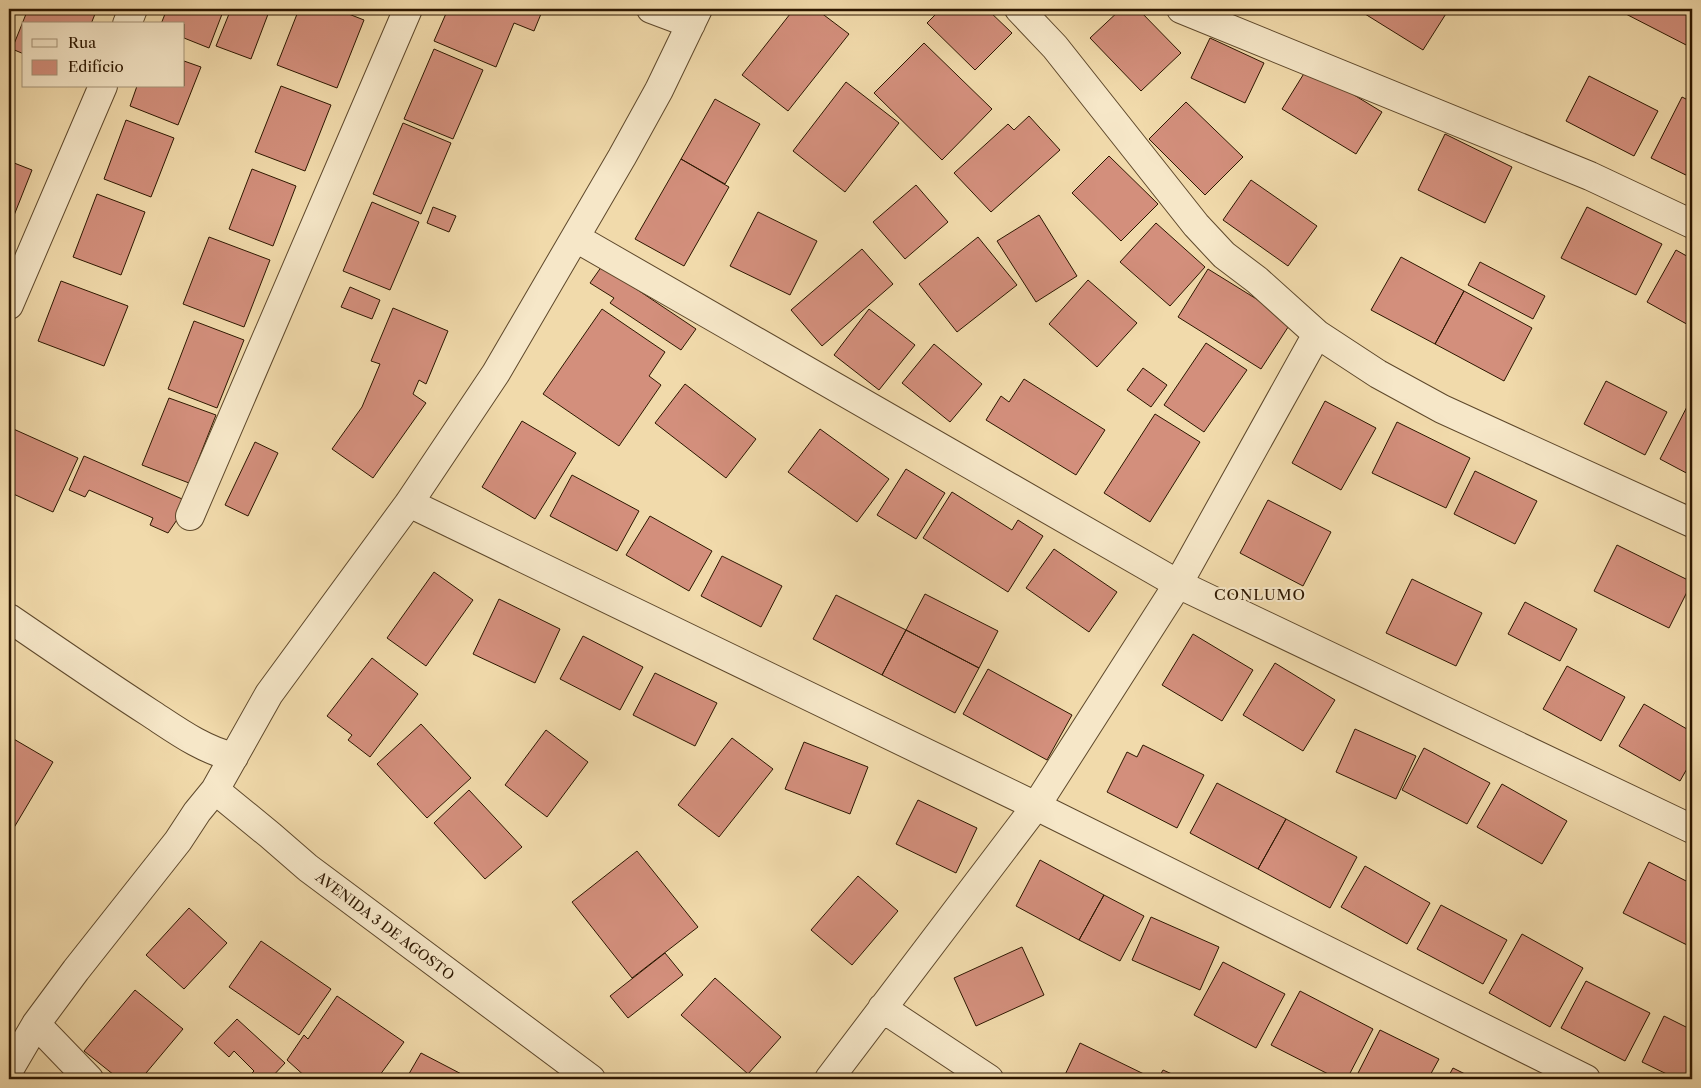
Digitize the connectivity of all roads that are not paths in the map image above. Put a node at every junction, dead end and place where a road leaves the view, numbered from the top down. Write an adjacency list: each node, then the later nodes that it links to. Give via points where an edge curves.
1 (133, 9): 7 (street)
2 (408, 9): 14 (street)
3 (651, 9): 6 (street)
4 (1019, 9): 12 (street, via 1056,47 1196,225 1224,255)
5 (1181, 9): 9 (street, via 1590,176)
6 (695, 16): 10 (street, via 659,90)
7 (128, 22)
8 (102, 88): 11 (street)
9 (1692, 224)
10 (576, 238): 13 (street, via 496,373); 16 (street)
11 (9, 304)
12 (1317, 334): 15 (street, via 1378,374 1442,409); 16 (street)
13 (409, 503): 18 (street, via 269,694); 20 (street)
14 (190, 516)
15 (1692, 523)
16 (1178, 584): 20 (street); 21 (street)
17 (9, 618): 18 (street, via 194,741)
18 (234, 757): 19 (street)
19 (215, 790): 23 (street); 26 (street, AVENIDA 3 DE AGOSTO, via 308,868)
20 (1036, 806): 22 (street); 29 (street)
21 (1692, 829)
22 (882, 1008): 27 (street); 28 (street)
23 (36, 1024): 24 (street); 25 (street)
24 (9, 1070)
25 (89, 1079)
26 (591, 1079)
27 (829, 1079)
28 (989, 1079)
29 (1586, 1079)

